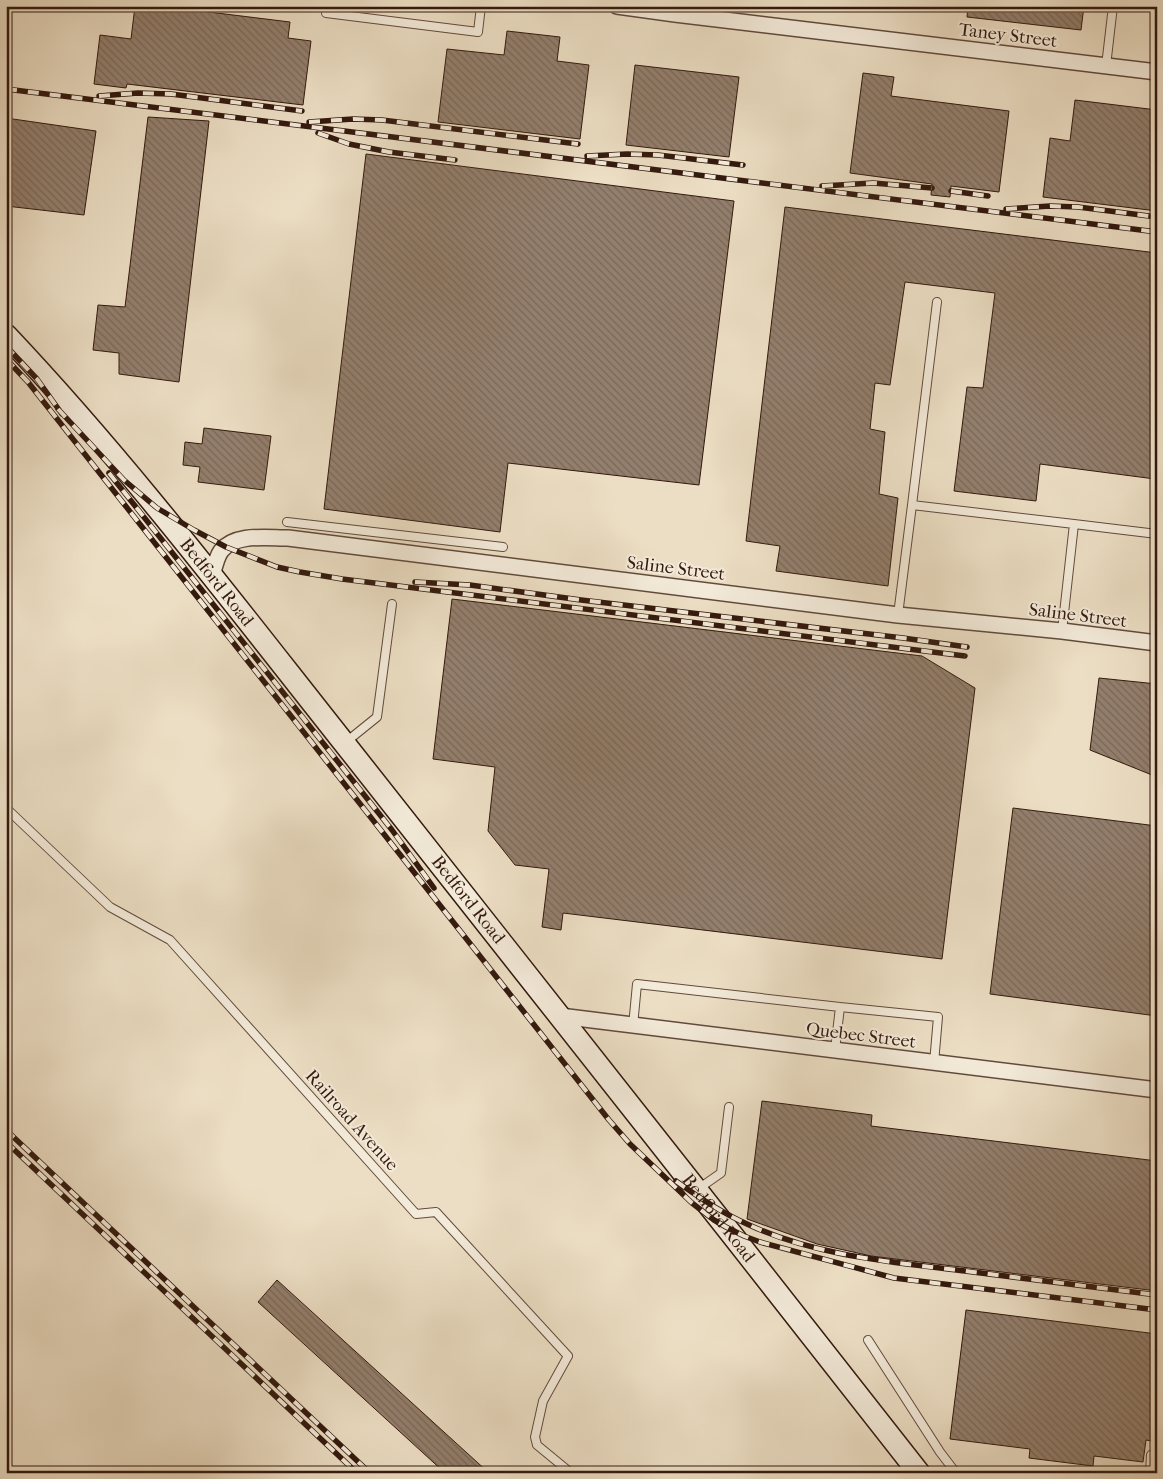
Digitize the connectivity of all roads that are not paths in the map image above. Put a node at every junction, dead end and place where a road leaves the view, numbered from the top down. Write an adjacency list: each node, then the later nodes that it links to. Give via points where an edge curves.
1 (327, 6): 2 (lane, via 326,13 478,32)
2 (481, 6)
3 (617, 6): 5 (street, Taney Street)
4 (1113, 6): 5 (lane)
5 (1106, 66): 6 (street, Taney Street)
6 (1157, 72)
7 (936, 302): 9 (lane)
8 (6, 335): 16 (street, Bedford Road, via 78,415)
9 (912, 505): 11 (lane); 18 (lane)
10 (287, 522): 13 (lane)
11 (1074, 524): 12 (lane); 19 (lane)
12 (1157, 534)
13 (422, 538): 14 (lane); 15 (lane)
14 (503, 547)
15 (420, 555): 16 (street, Saline Street, via 288,538 243,539 231,543 221,552); 18 (street, Saline Street)
16 (212, 577): 21 (street, Bedford Road)
17 (392, 604): 21 (lane, via 377,717)
18 (898, 615): 19 (street, Saline Street)
19 (1062, 631): 20 (street, Saline Street)
20 (1157, 643)
21 (344, 743): 24 (street, Bedford Road)
22 (6, 808): 33 (lane, Railroad Avenue, via 110,907 170,940 416,1214 436,1212 568,1356 543,1401 536,1437 537,1445)
23 (840, 1007): 25 (lane, via 637,984); 26 (lane); 27 (lane, via 938,1017)
24 (560, 1016): 25 (street, Quebec Street); 30 (street, Bedford Road)
25 (633, 1026): 26 (street, Quebec Street)
26 (835, 1050): 27 (street, Quebec Street)
27 (934, 1063): 28 (street, Quebec Street)
28 (1157, 1090)
29 (729, 1107): 30 (lane, via 721,1173)
30 (697, 1190): 34 (street, Bedford Road)
31 (868, 1340): 35 (lane)
32 (1151, 1455): 36 (lane)
33 (571, 1473)
34 (919, 1473)
35 (956, 1473)
36 (1150, 1473)

